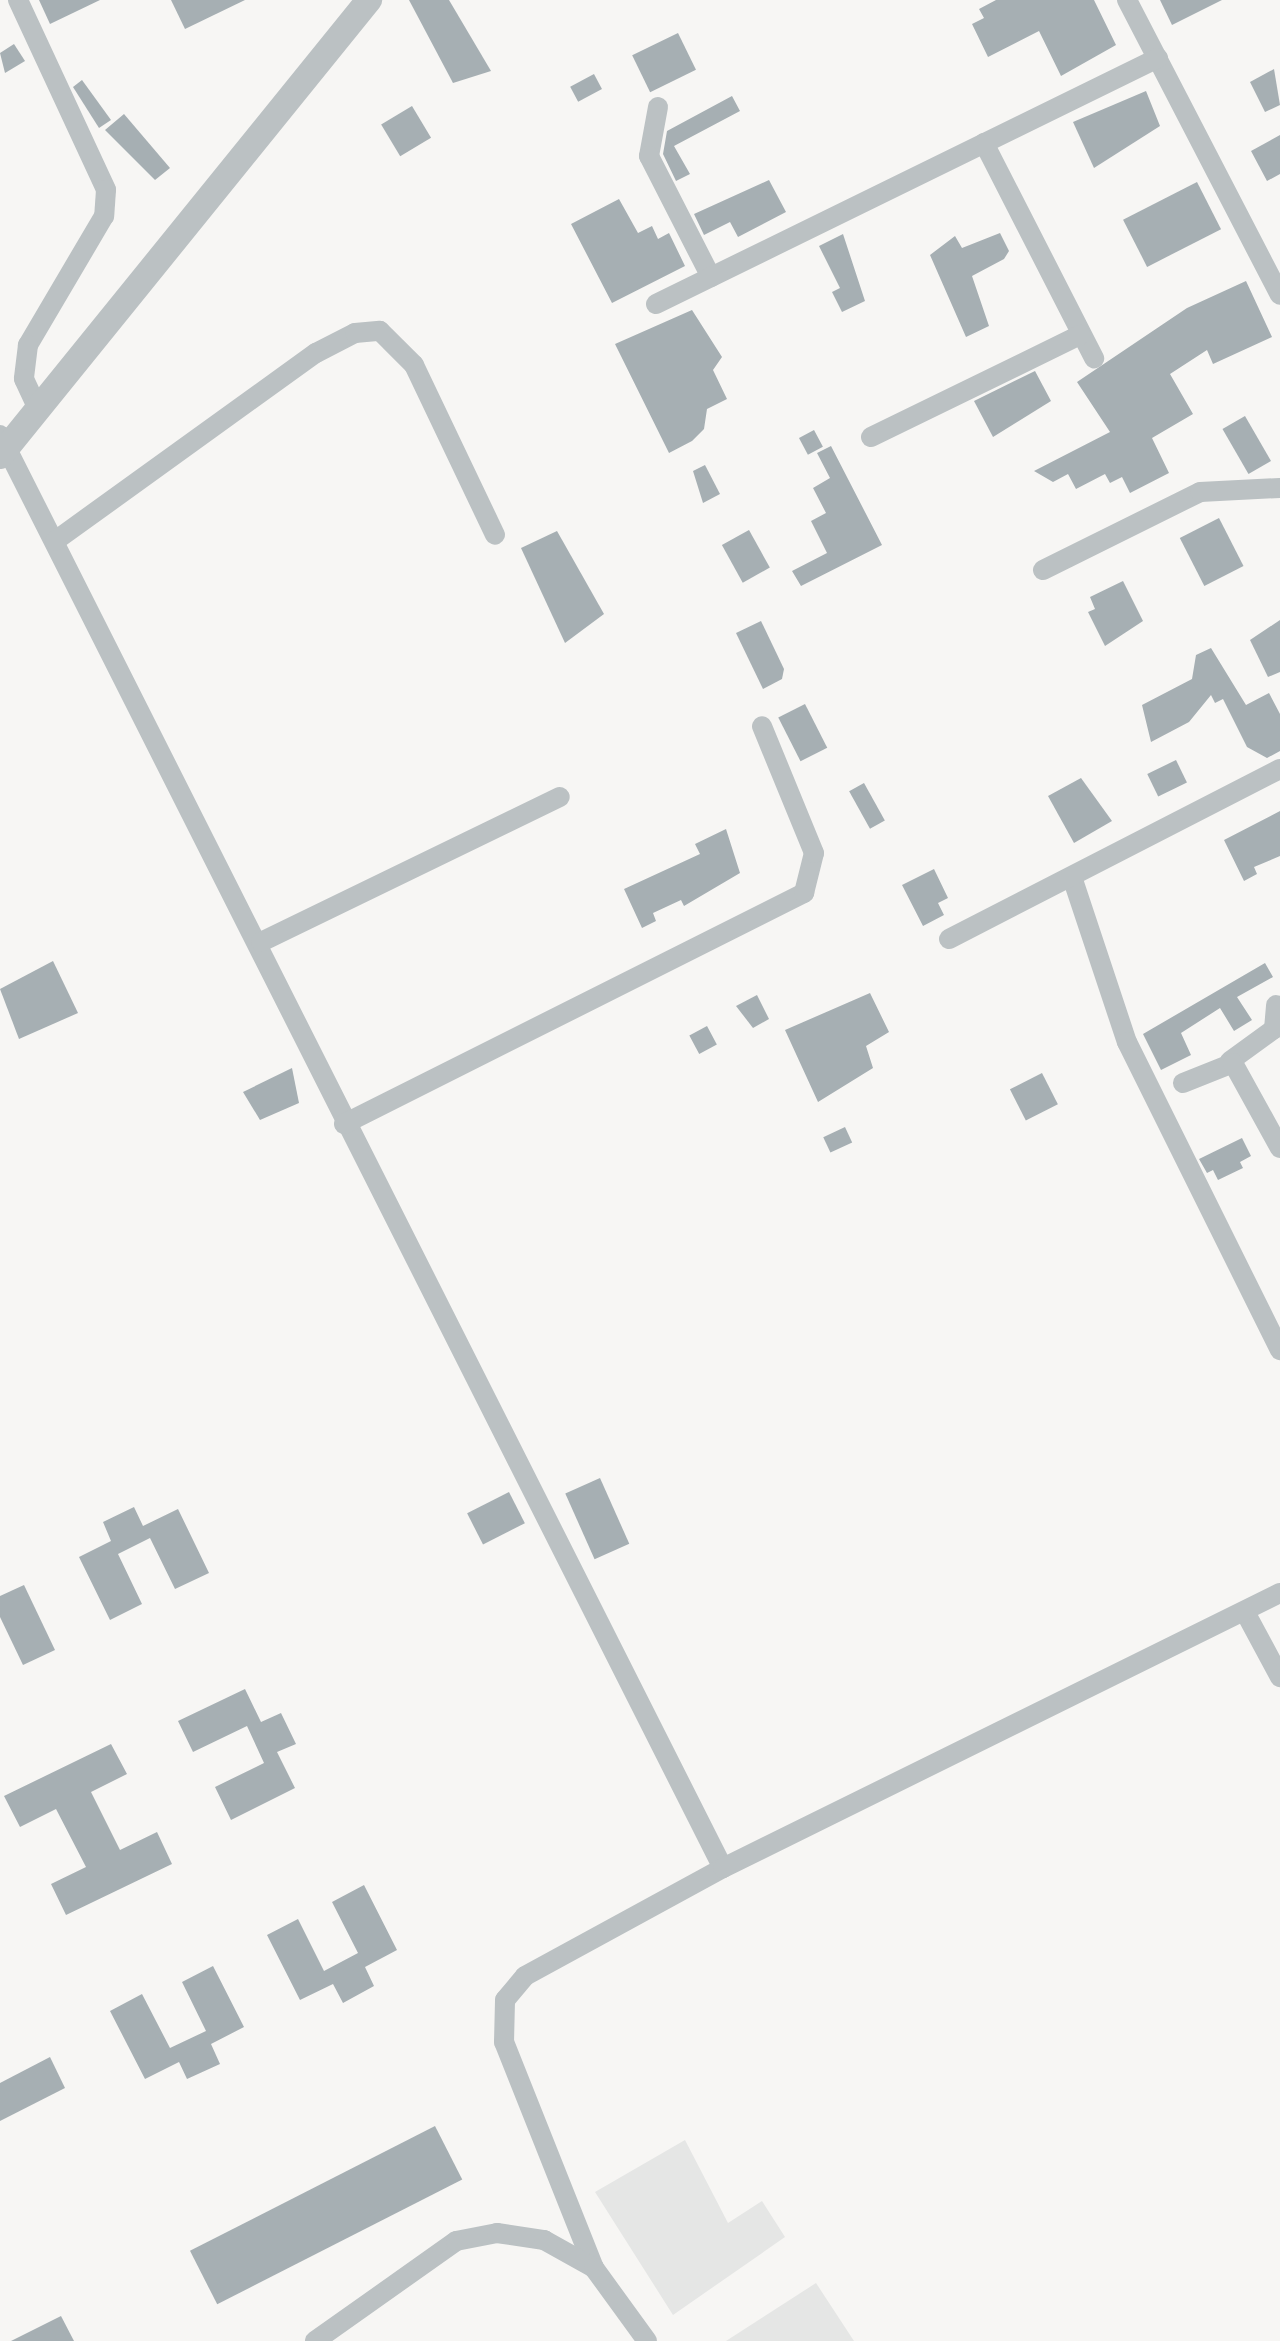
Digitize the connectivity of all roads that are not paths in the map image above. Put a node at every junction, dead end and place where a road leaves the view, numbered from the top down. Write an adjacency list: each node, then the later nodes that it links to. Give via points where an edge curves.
1 (18, 0): 12 (street, via 106,190 104,216 28,345 24,379)
2 (369, 0): 12 (street)
3 (1127, 0): 4 (street)
4 (1158, 58): 6 (street); 8 (street)
5 (658, 107): 7 (street, via 649,156)
6 (984, 143): 7 (street); 10 (street)
7 (711, 277): 9 (street)
8 (1280, 295)
9 (656, 304)
10 (1080, 335): 11 (street); 13 (street)
11 (1094, 358)
12 (38, 409): 14 (street)
13 (871, 437)
14 (2, 446): 17 (street)
15 (1280, 488): 18 (street, via 1200,492)
16 (495, 535): 17 (street, via 414,365 380,331 355,333 316,353)
17 (55, 541): 24 (street)
18 (1043, 570)
19 (762, 726): 28 (street, via 814,853 804,893)
20 (1280, 769): 22 (street)
21 (560, 797): 24 (street)
22 (1072, 877): 23 (street); 30 (street, via 1127,1042)
23 (949, 939)
24 (261, 942): 28 (street)
25 (1276, 1005): 26 (street, via 1274,1029)
26 (1230, 1061): 27 (street); 29 (street)
27 (1183, 1083)
28 (344, 1124): 34 (street)
29 (1280, 1148)
30 (1280, 1350)
31 (1280, 1593): 32 (street)
32 (1245, 1612): 33 (street); 34 (street)
33 (1280, 1677)
34 (723, 1868): 35 (street, via 525,1976 505,2000 504,2042)
35 (594, 2268): 36 (street, via 544,2240 497,2233 456,2241); 37 (street)
36 (315, 2341)
37 (647, 2341)

